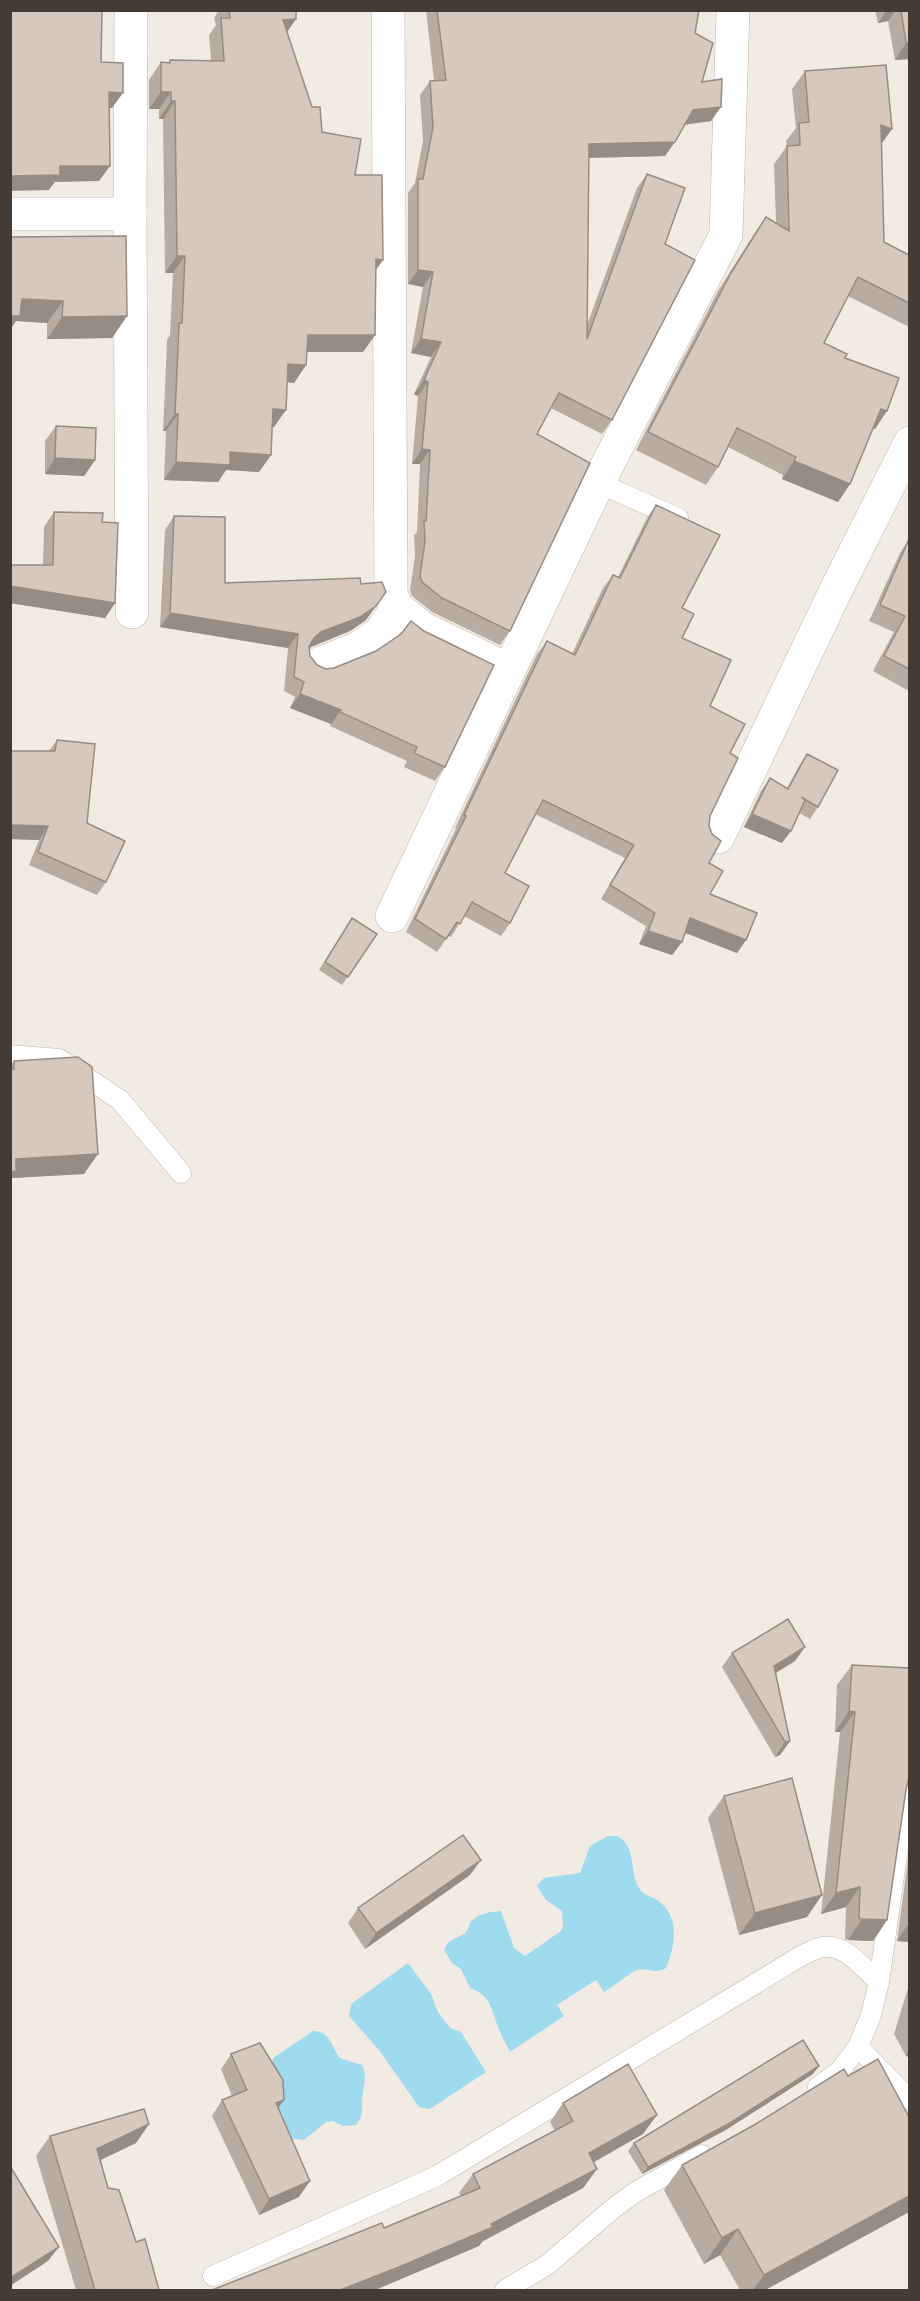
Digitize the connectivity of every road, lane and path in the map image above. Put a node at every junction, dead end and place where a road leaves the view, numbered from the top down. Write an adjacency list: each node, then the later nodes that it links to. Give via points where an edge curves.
1 (132, 10): 5 (street)
2 (388, 10): 9 (street, via 389,557 391,594)
3 (732, 10): 7 (street, via 726,235)
4 (10, 214): 5 (street)
5 (130, 214): 10 (street)
6 (909, 443): 13 (street)
7 (598, 483): 8 (lane); 12 (street)
8 (691, 524)
9 (397, 608): 11 (street, via 380,633 359,648); 12 (street, via 423,628)
10 (132, 612)
11 (318, 664)
12 (508, 670): 14 (street)
13 (718, 837)
14 (392, 916)
15 (10, 1055): 16 (lane, via 58,1059 120,1100)
16 (181, 1173)
17 (909, 1791): 18 (lane)
18 (879, 1982): 19 (lane); 23 (lane, via 846,1953 834,1947 820,1947 437,2176)
19 (858, 2047): 20 (lane, via 839,2072); 21 (lane)
20 (801, 2097)
21 (909, 2100)
22 (720, 2146): 24 (lane, via 637,2191 547,2265)
23 (213, 2276)
24 (505, 2290)

